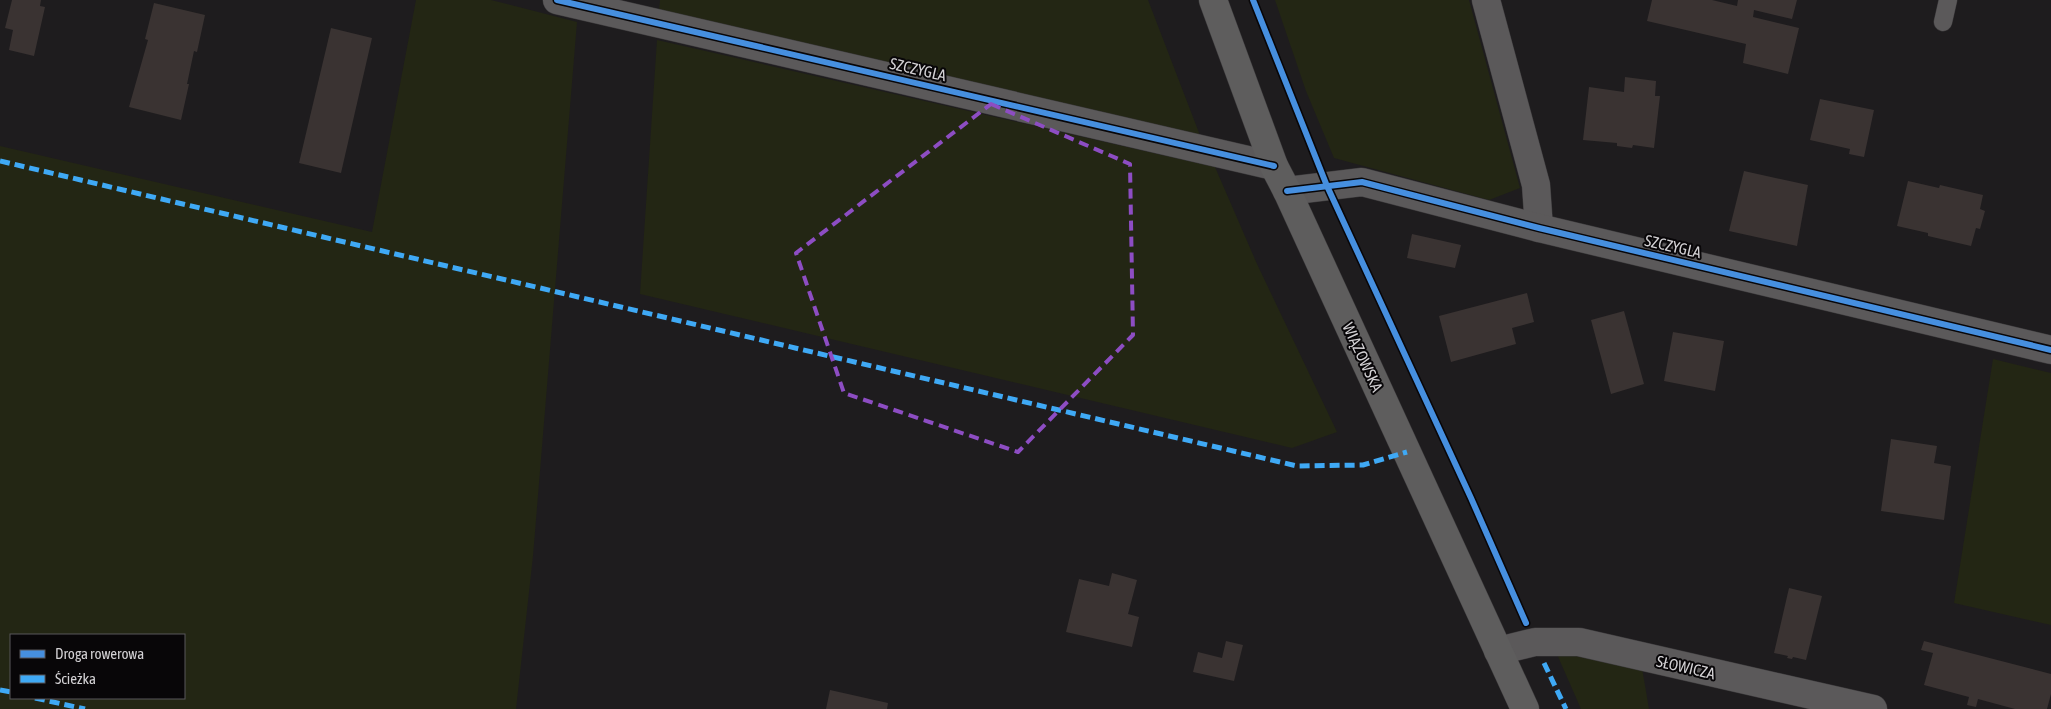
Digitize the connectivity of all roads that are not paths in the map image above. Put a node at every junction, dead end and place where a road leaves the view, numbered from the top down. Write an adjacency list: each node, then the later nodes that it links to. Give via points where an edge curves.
1 (557, 0): 6 (street, SZCZYGLA)
2 (1213, 0): 6 (main road, WIĄZOWSKA)
3 (1486, 0): 8 (street, via 1536,185)
4 (1948, 0): 5 (lane)
5 (1943, 22)
6 (1274, 166): 7 (main road, WIĄZOWSKA)
7 (1287, 191): 8 (street, SZCZYGLA, via 1362,182); 10 (main road, WIĄZOWSKA)
8 (1539, 228): 9 (street, SZCZYGLA)
9 (2051, 350)
10 (1498, 651): 11 (main road, WIĄZOWSKA); 12 (street, SŁOWICZA, via 1535,642 1578,642)
11 (1525, 709)
12 (1873, 709)

